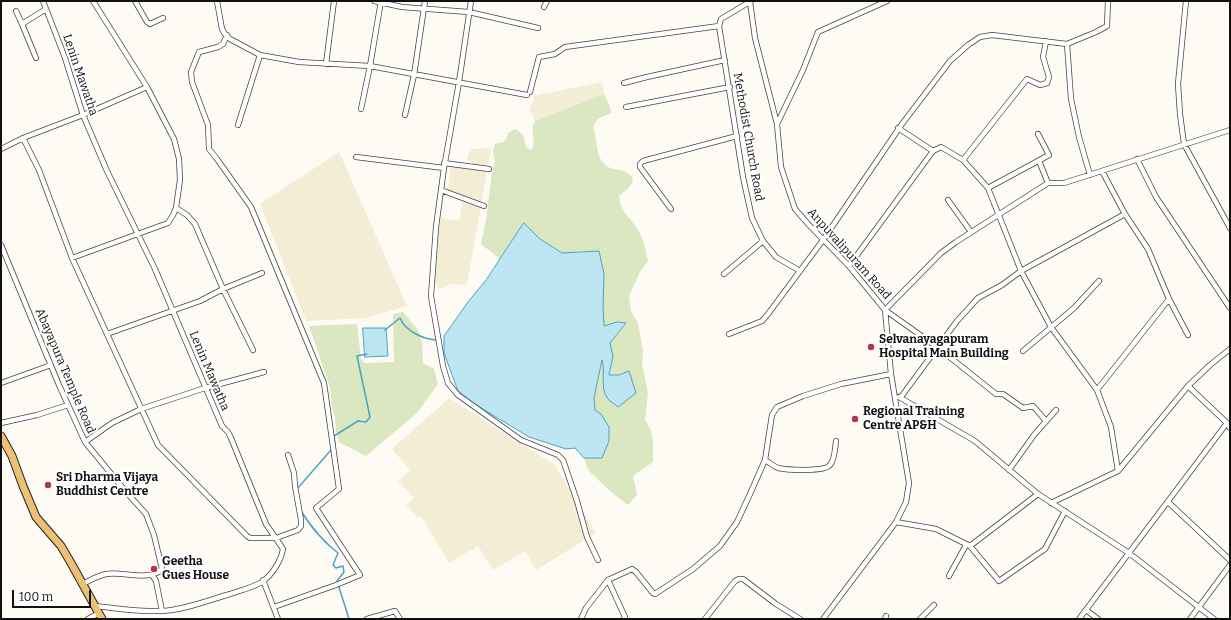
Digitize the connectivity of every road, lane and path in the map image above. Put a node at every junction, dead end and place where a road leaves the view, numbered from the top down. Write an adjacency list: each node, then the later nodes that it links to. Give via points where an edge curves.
1 (43, 1): 16 (street, Lenin Mawatha)
2 (93, 1): 35 (street)
3 (135, 1): 20 (street, via 150,24)
4 (217, 1): 24 (street, via 222,29)
5 (334, 1): 30 (street)
6 (374, 1): 7 (street)
7 (381, 1): 17 (street, via 402,7); 31 (street)
8 (425, 1): 17 (street)
9 (471, 1): 19 (street)
10 (547, 1): 15 (street)
11 (750, 1): 22 (street, via 721,19); 41 (street, Anpuvalipuram Road, via 755,38)
12 (887, 1): 41 (street, via 818,32 804,70)
13 (1108, 1): 26 (street, via 1108,26)
14 (1186, 1): 48 (street, via 1178,84)
15 (544, 7)
16 (46, 9): 21 (street); 39 (street, Lenin Mawatha)
17 (424, 9): 19 (street); 32 (street)
18 (16, 11): 21 (street)
19 (469, 12): 23 (street); 33 (street)
20 (163, 18)
21 (22, 24): 28 (street)
22 (719, 26): 29 (street, Methodist Church Road); 33 (street, via 565,47 555,54 539,57 529,93)
23 (538, 28)
24 (227, 35): 27 (street); 136 (street, via 218,47 199,52 191,72 192,82 208,125 209,149 251,207 324,382 339,489 316,508 360,575)
25 (1046, 41): 26 (street); 43 (street, via 992,35 980,37 950,61); 53 (street, via 1043,57 1047,83 1040,85 1027,79)
26 (1067, 44): 59 (street, via 1070,99)
27 (260, 55): 30 (street); 42 (street)
28 (36, 58)
29 (725, 60): 34 (street); 36 (street, Methodist Church Road)
30 (326, 64): 31 (street)
31 (370, 66): 32 (street); 38 (street)
32 (414, 75): 33 (street); 40 (street)
33 (459, 82): 55 (street)
34 (624, 83)
35 (147, 87): 39 (street); 65 (street, via 174,139 179,159 180,180)
36 (730, 87): 37 (street); 46 (street, Methodist Church Road)
37 (626, 107)
38 (361, 109)
39 (84, 115): 47 (street); 71 (street, Lenin Mawatha, via 107,171)
40 (405, 115)
41 (777, 124): 72 (street, Anpuvalipuram Road, via 781,167 795,209)
42 (238, 125)
43 (898, 128): 50 (street); 72 (street)
44 (1230, 130): 48 (street)
45 (1038, 134): 54 (street, via 1049,155)
46 (737, 136): 66 (street, via 643,161 640,164); 73 (street, Methodist Church Road, via 752,218)
47 (23, 138): 49 (street); 75 (street, via 39,170)
48 (1184, 144): 52 (street); 69 (street)
49 (1, 149)
50 (933, 151): 53 (street, via 941,147); 76 (street)
51 (356, 157): 56 (street)
52 (1137, 159): 58 (street); 84 (street, via 1156,197)
53 (963, 160): 61 (street)
54 (1039, 160): 60 (street); 61 (street)
55 (444, 162): 56 (street); 57 (street)
56 (444, 168): 62 (street)
57 (489, 170)
58 (1102, 171): 59 (street); 68 (street)
59 (1090, 175): 60 (street, via 1064,183)
60 (1048, 183): 67 (street)
61 (988, 188): 67 (street)
62 (441, 190): 64 (street); 126 (street, via 431,296 448,383 458,395 521,440 558,455 563,460 586,537)
63 (948, 200): 70 (street)
64 (484, 206)
65 (176, 208): 71 (street, via 168,223); 82 (street, via 195,224)
66 (671, 209)
67 (998, 214): 70 (street); 78 (street)
68 (1125, 214): 78 (street); 83 (street, via 1148,249)
69 (1230, 228)
70 (971, 232): 85 (street, via 941,253)
71 (138, 233): 75 (street); 86 (street, Lenin Mawatha)
72 (823, 240): 76 (street, Anpuvalipuram Road); 77 (street)
73 (763, 241): 77 (street, Methodist Church Road, via 776,257); 80 (street)
74 (1, 245): 95 (street, Abayapura Temple Road)
75 (72, 258): 88 (street)
76 (849, 266): 85 (street, Anpuvalipuram Road)
77 (800, 271): 89 (street, via 762,321)
78 (1021, 271): 87 (street); 91 (street, via 1002,286 978,298)
79 (262, 273): 82 (street)
80 (724, 274)
81 (1099, 281): 87 (street, via 1074,308)
82 (223, 289): 86 (street); 93 (street)
83 (1169, 299): 90 (street); 101 (street)
84 (1230, 308)
85 (885, 310): 91 (street); 97 (street, Anpuvalipuram Road)
86 (172, 311): 88 (street); 100 (street, Lenin Mawatha)
87 (1051, 327): 94 (street); 101 (street)
88 (107, 334): 105 (street)
89 (729, 334)
90 (1188, 335)
91 (937, 347): 103 (street); 107 (street, via 996,394 1004,394 1023,408 1033,406)
92 (1230, 349): 99 (street)
93 (252, 350)
94 (1023, 351)
95 (51, 365): 98 (street); 104 (street, Abayapura Temple Road)
96 (264, 372): 100 (street)
97 (891, 374): 102 (street, Anpuvalipuram Road); 115 (street, via 841,384 777,407 772,415)
98 (1, 383)
99 (1188, 386): 109 (street); 117 (street)
100 (205, 388): 105 (street); 123 (street, Lenin Mawatha, via 222,426 231,438 266,524)
101 (1097, 390): 117 (street, via 1111,427)
102 (895, 396): 103 (street); 122 (street, Anpuvalipuram Road, via 909,483 906,502)
103 (901, 397): 116 (street, via 975,441)
104 (68, 405): 108 (street, via 37,416); 113 (street, Abayapura Temple Road)
105 (141, 409): 113 (street, via 112,423); 123 (street, via 158,445 246,536)
106 (1056, 410): 107 (street)
107 (1046, 421): 116 (street)
108 (1, 423)
109 (1227, 423): 110 (street); 119 (street)
110 (1230, 428)
111 (1, 436): 133 (main road, via 12,456 36,517 61,546)
112 (836, 441): 115 (street, via 833,459 826,469 781,468)
113 (86, 442): 129 (street, Abayapura Temple Road, via 146,514 162,569)
114 (288, 455): 123 (street, via 294,473 301,526 298,530)
115 (765, 460): 132 (street, via 737,522 720,546 693,569 656,594 632,569)
116 (1009, 470): 118 (street)
117 (1118, 471): 120 (street)
118 (1038, 494): 120 (street); 124 (street)
119 (1168, 502): 125 (street); 127 (street)
120 (1051, 503): 121 (street)
121 (1065, 511): 124 (street, via 1044,549 999,581); 125 (street)
122 (896, 522): 124 (street, via 936,529); 149 (street, Anpuvalipuram Road)
123 (276, 538): 131 (street, Lenin Mawatha, via 283,549 281,558)
124 (968, 545): 130 (street)
125 (1129, 553): 137 (street); 138 (street)
126 (598, 560)
127 (1230, 560)
128 (1230, 565): 137 (street)
129 (152, 575): 133 (street, via 107,574); 139 (street, via 156,581)
130 (949, 576)
131 (263, 580): 136 (street); 139 (street, Lenin Mawatha, via 254,586 216,598)
132 (608, 580): 145 (street); 146 (street)
133 (83, 584): 135 (main road)
134 (934, 605): 150 (street)
135 (94, 606): 139 (street, Lenin Mawatha); 140 (main road)
136 (274, 607): 142 (street)
137 (1199, 607): 153 (street); 154 (street)
138 (1086, 610): 151 (street); 152 (street)
139 (162, 611)
140 (100, 616): 141 (street)
141 (88, 619)
142 (278, 619)
143 (367, 619): 144 (street, via 395,611)
144 (400, 619)
145 (580, 619)
146 (624, 619)
147 (705, 619): 148 (street, via 739,579 743,579)
148 (800, 619)
149 (823, 619)
150 (920, 619)
151 (1079, 619)
152 (1098, 619)
153 (1190, 619)
154 (1214, 619)

